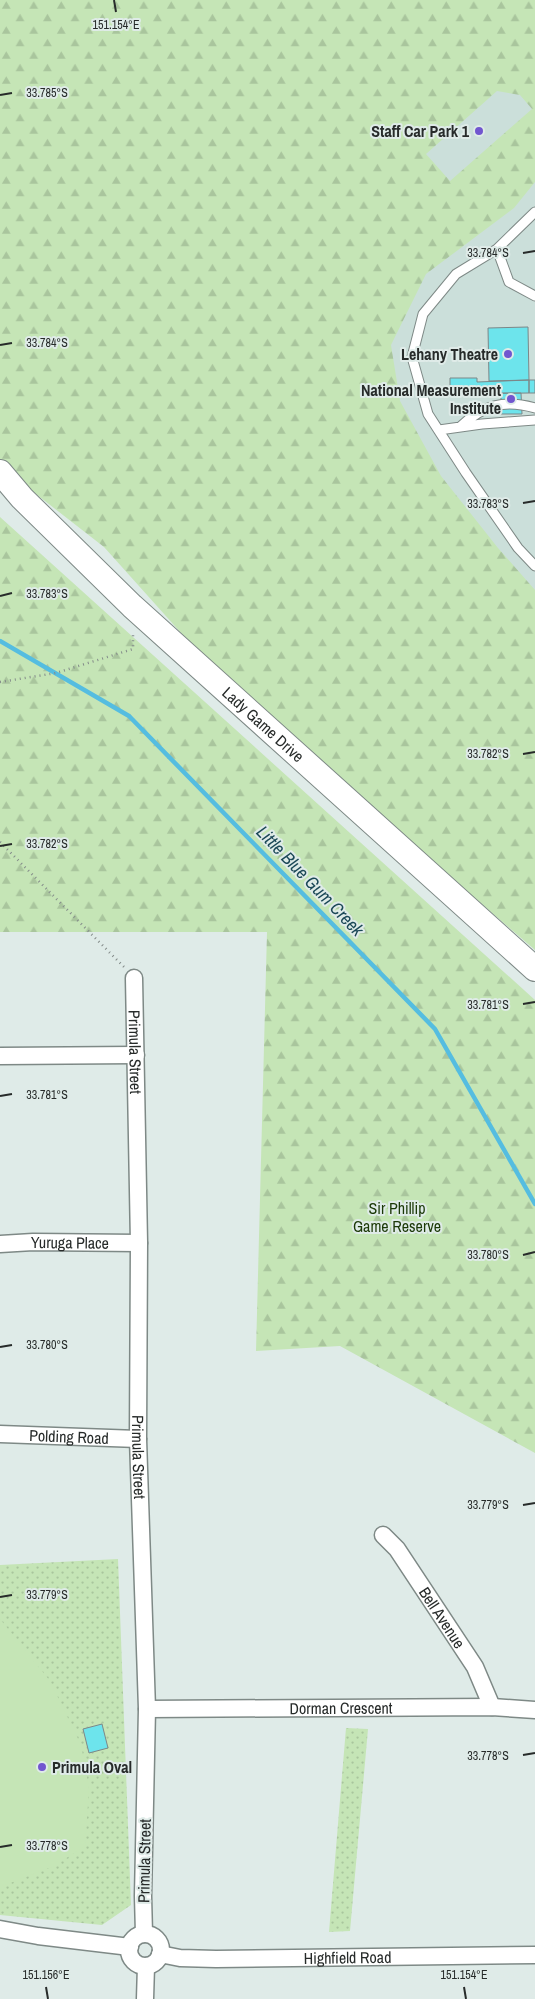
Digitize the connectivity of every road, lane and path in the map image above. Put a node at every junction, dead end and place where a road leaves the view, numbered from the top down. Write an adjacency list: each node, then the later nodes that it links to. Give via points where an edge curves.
1 (535, 212): 2 (lane)
2 (497, 249): 3 (lane, via 509,282); 7 (lane, via 456,274 423,314 412,357 428,414)
3 (535, 296)
4 (535, 408): 6 (lane, via 491,405 473,414)
5 (535, 420): 6 (lane)
6 (460, 427): 7 (lane)
7 (439, 430): 9 (lane, via 518,548)
8 (0, 472): 10 (main road, Lady Game Drive, via 22,498)
9 (535, 566)
10 (132, 606): 11 (path, via 133,649 56,674); 13 (main road, Lady Game Drive)
11 (0, 682)
12 (0, 842): 14 (path)
13 (535, 969)
14 (134, 978): 16 (street, Primula Street)
15 (0, 1056): 16 (street)
16 (136, 1056): 17 (street, Primula Street)
17 (139, 1243): 18 (street, Yuruga Place); 20 (street, Primula Street)
18 (0, 1244)
19 (0, 1434): 20 (street, Polding Road)
20 (138, 1438): 23 (street, Primula Street)
21 (383, 1534): 22 (street, Bell Avenue, via 397,1549 475,1667)
22 (492, 1707): 23 (street, Dorman Crescent); 24 (street, Dorman Crescent)
23 (147, 1709): 26 (street, Primula Street)
24 (535, 1710)
25 (0, 1929): 27 (street)
26 (144, 1934): 27 (street, via 135,1938); 28 (street, via 156,1939 160,1944)
27 (130, 1947): 30 (street, via 133,1960)
28 (160, 1954): 29 (street, Highfield Road, via 216,1959); 30 (street, via 156,1961)
29 (535, 1955)
30 (146, 1966): 31 (street)
31 (145, 1999)

